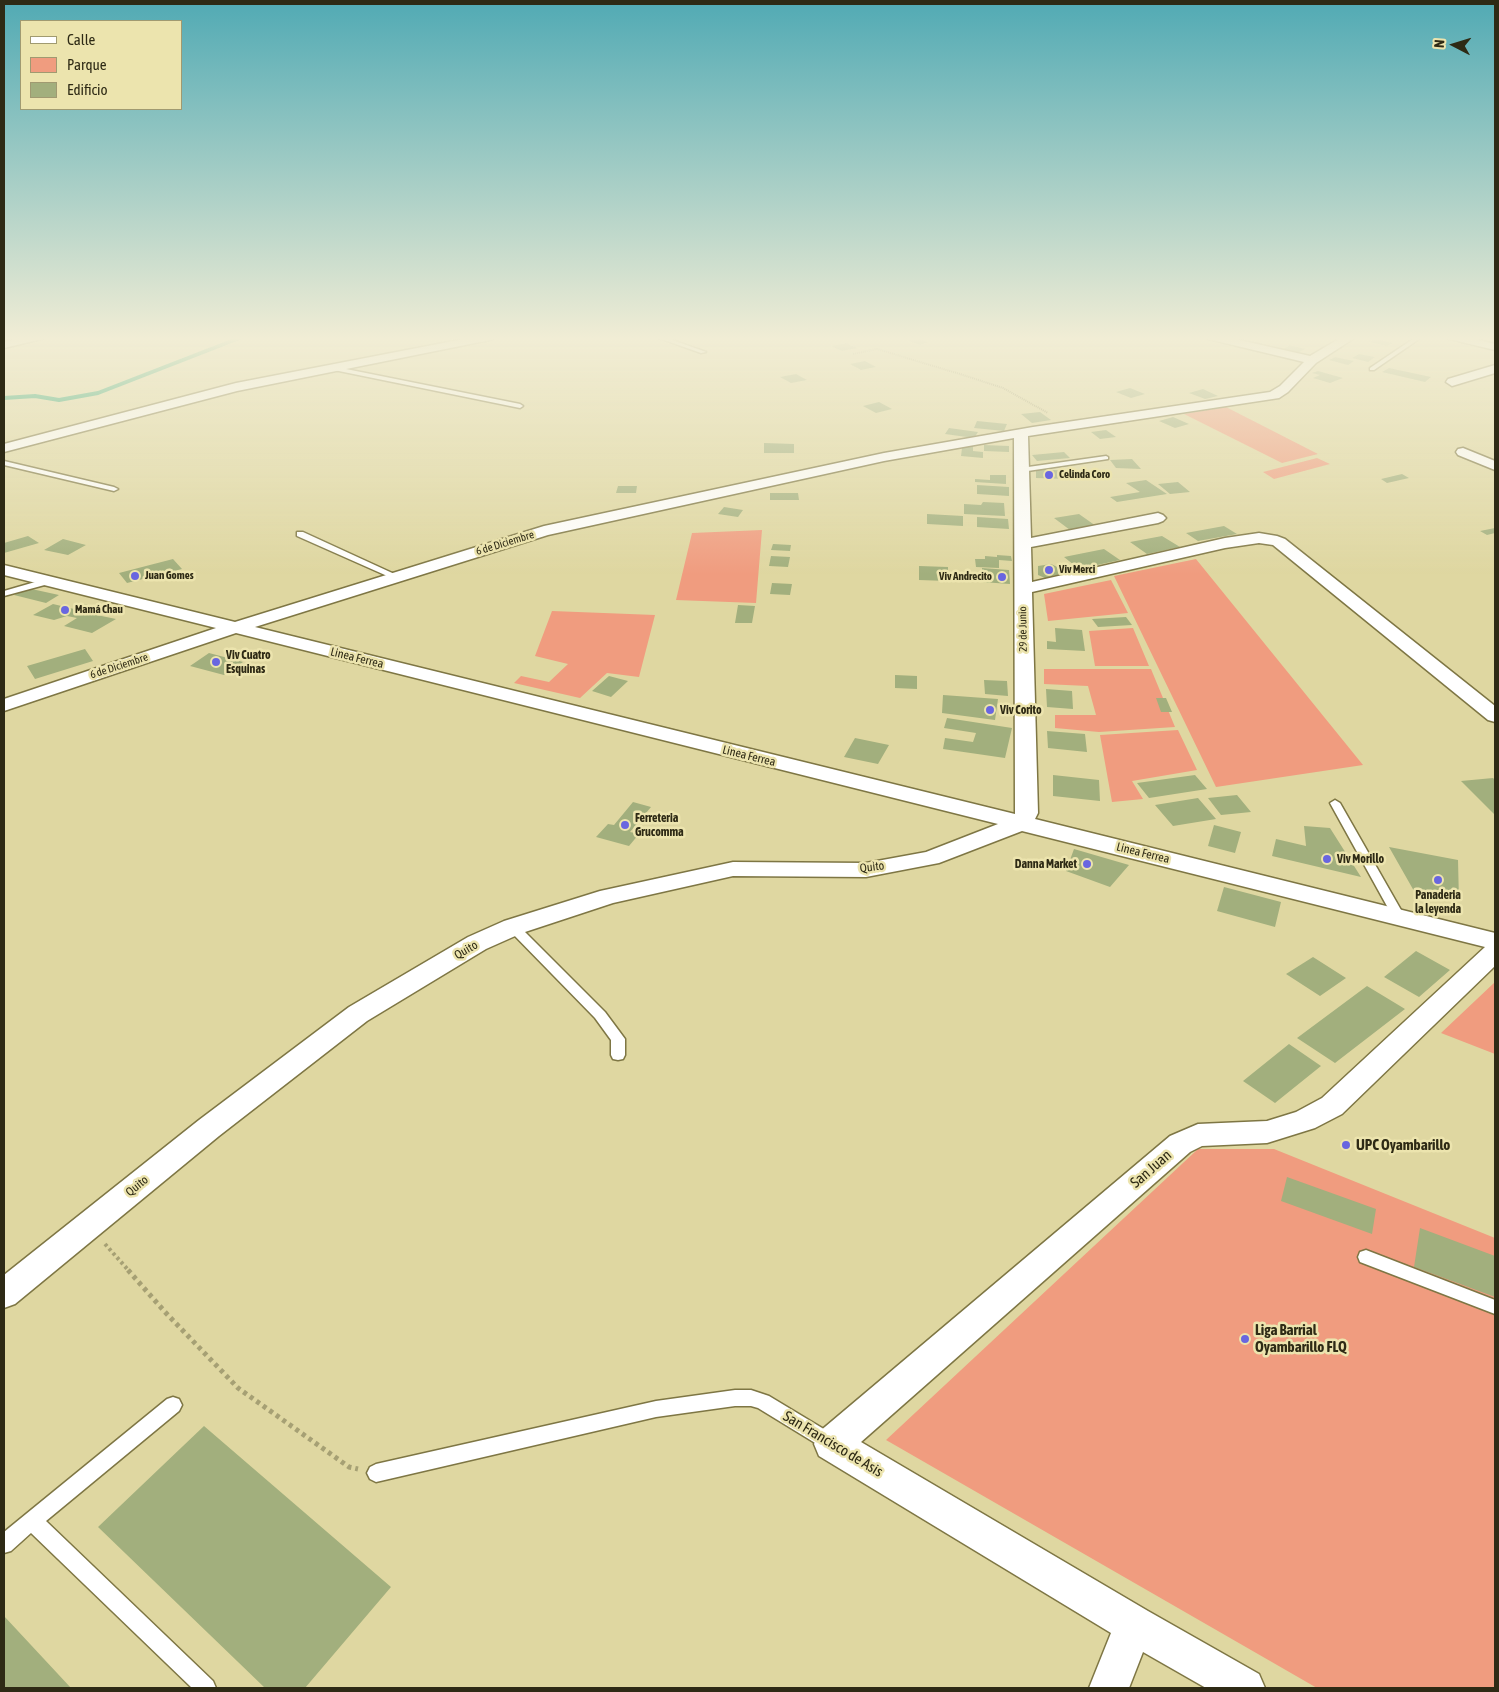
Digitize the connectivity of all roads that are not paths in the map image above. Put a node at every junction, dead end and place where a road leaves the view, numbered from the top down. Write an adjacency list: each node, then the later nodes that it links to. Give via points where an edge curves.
1 (125, 416): 4 (street)
2 (1136, 416): 3 (street, 6 de Diciembre)
3 (1020, 434): 9 (street, 29 de Junio); 15 (street, 6 de Diciembre, via 884,457 544,531)
4 (4, 448)
5 (1463, 452): 8 (street)
6 (1106, 458): 9 (lane)
7 (4, 463): 10 (lane)
8 (1495, 466)
9 (1021, 470): 13 (street, 29 de Junio)
10 (114, 489)
11 (1158, 518): 13 (street)
12 (300, 534): 15 (lane)
13 (1022, 544): 17 (street, 29 de Junio)
14 (4, 570): 16 (street, Linea Ferrea)
15 (397, 577): 19 (street, 6 de Diciembre)
16 (49, 581): 18 (lane); 19 (street, Linea Ferrea)
17 (1022, 589): 21 (street, via 1225,543 1271,539 1279,542); 23 (street, 29 de Junio, via 1027,813)
18 (4, 594)
19 (236, 627): 20 (street, 6 de Diciembre); 23 (street, Linea Ferrea)
20 (4, 705)
21 (1495, 716)
22 (1335, 803): 24 (lane)
23 (1022, 823): 24 (street, Linea Ferrea); 25 (street, Quito, via 931,858 866,870 732,869 608,896)
24 (1399, 917): 26 (street, Linea Ferrea)
25 (513, 927): 28 (lane, via 600,1015 618,1039); 30 (street, Quito, via 477,943 358,1014 209,1128)
26 (1495, 941)
27 (1495, 952): 33 (street, San Juan, via 1332,1106 1305,1120 1267,1132 1198,1135 1180,1144)
28 (618, 1055)
29 (1366, 1257): 31 (lane)
30 (4, 1294)
31 (1495, 1307)
32 (173, 1406): 35 (lane)
33 (832, 1444): 34 (lane, San Francisco de Asis, via 763,1402 735,1398 656,1409); 37 (street, San Francisco de Asis)
34 (376, 1473)
35 (32, 1521): 36 (lane); 38 (lane)
36 (4, 1544)
37 (1134, 1625): 39 (street); 40 (street, San Francisco de Asis)
38 (206, 1688)
39 (1109, 1688)
40 (1245, 1688)

